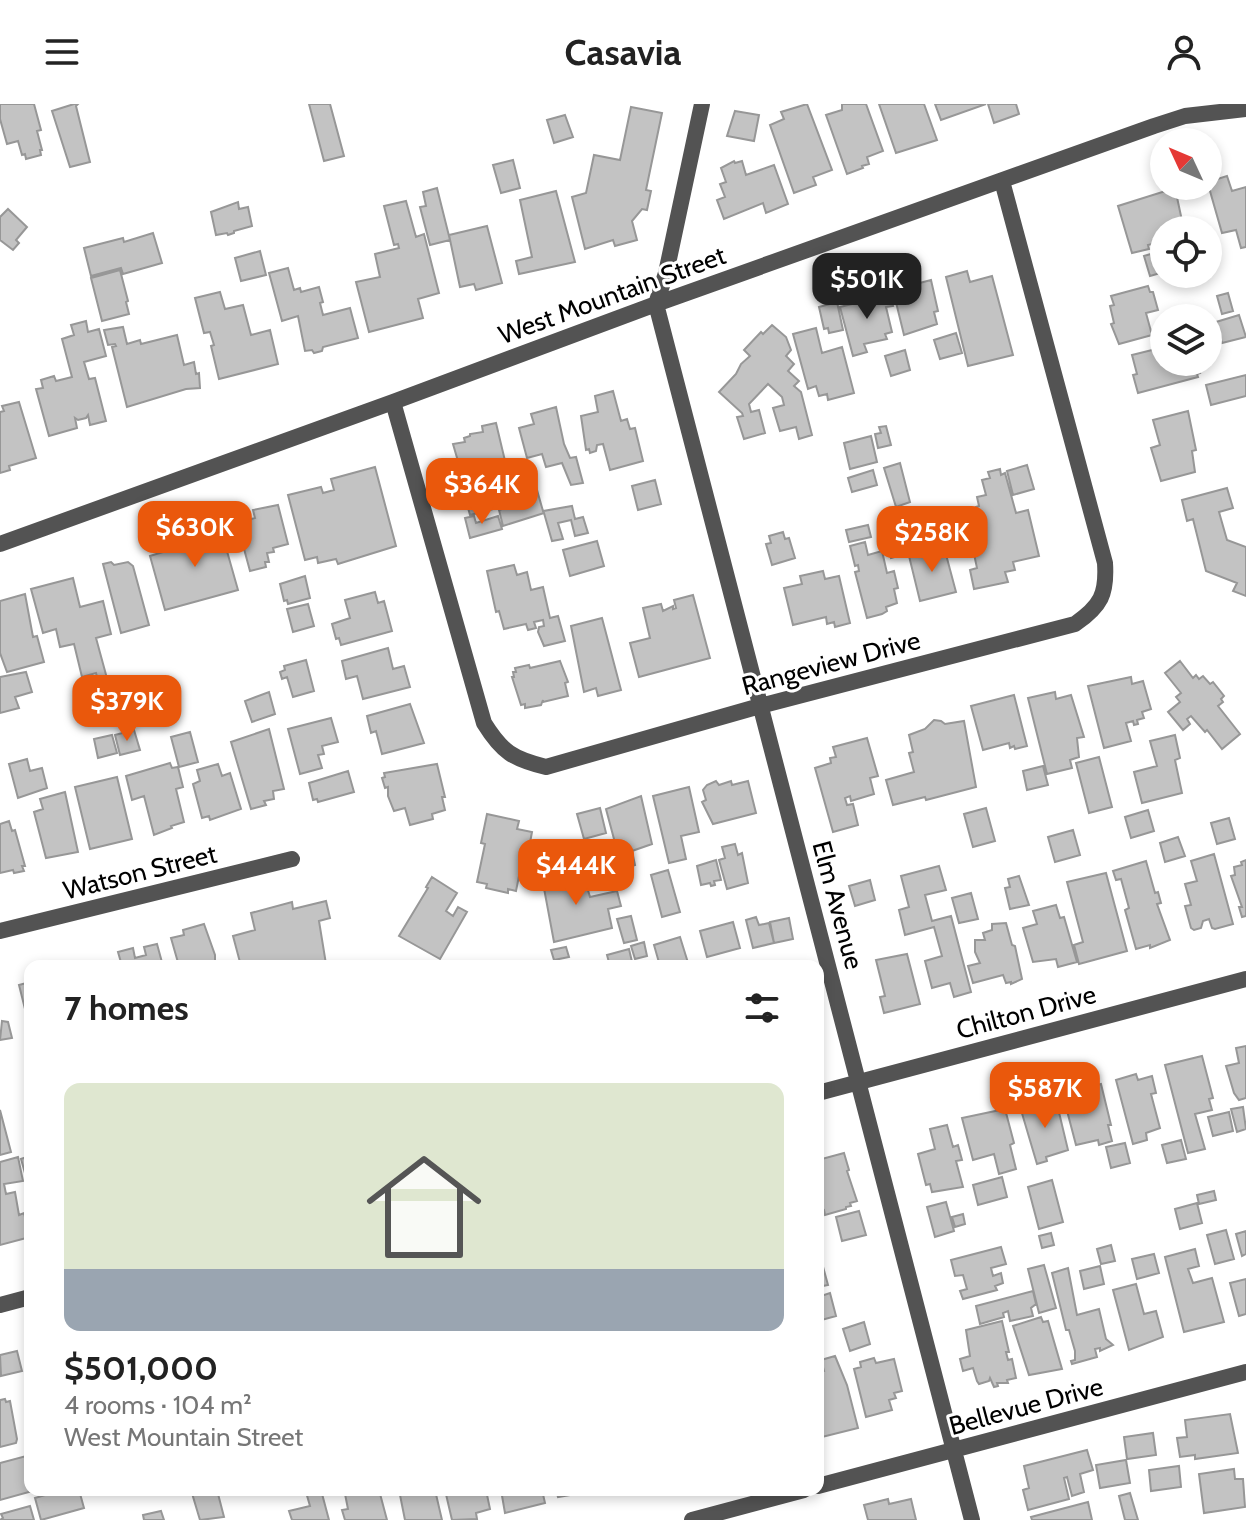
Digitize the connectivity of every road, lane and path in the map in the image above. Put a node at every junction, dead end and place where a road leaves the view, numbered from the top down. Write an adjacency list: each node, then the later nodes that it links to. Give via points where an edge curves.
1 (702, 104): 5 (street)
2 (1246, 109): 3 (street, West Mountain Street)
3 (1183, 110): 4 (street, West Mountain Street)
4 (1002, 181): 5 (street, West Mountain Street); 8 (street, Rangeview Drive, via 1105,563 1107,583 1101,600 1075,624)
5 (656, 304): 6 (street, West Mountain Street); 8 (street, Elm Avenue)
6 (393, 402): 7 (street, West Mountain Street); 8 (street, Rangeview Drive, via 484,723 498,745 518,760 546,767)
7 (0, 544)
8 (760, 706): 12 (street, Elm Avenue)
9 (292, 859): 10 (street, Watson Street)
10 (0, 931)
11 (1246, 979): 12 (street, Chilton Drive)
12 (860, 1081): 13 (street, Chilton Drive); 17 (street, Elm Avenue)
13 (824, 1091)
14 (24, 1299): 15 (street)
15 (0, 1305)
16 (1246, 1372): 17 (street, Bellevue Drive)
17 (955, 1450): 18 (street, Bellevue Drive); 22 (street, Elm Avenue)
18 (824, 1484)
19 (790, 1496): 20 (street)
20 (752, 1512): 21 (street)
21 (692, 1520)
22 (972, 1520)

